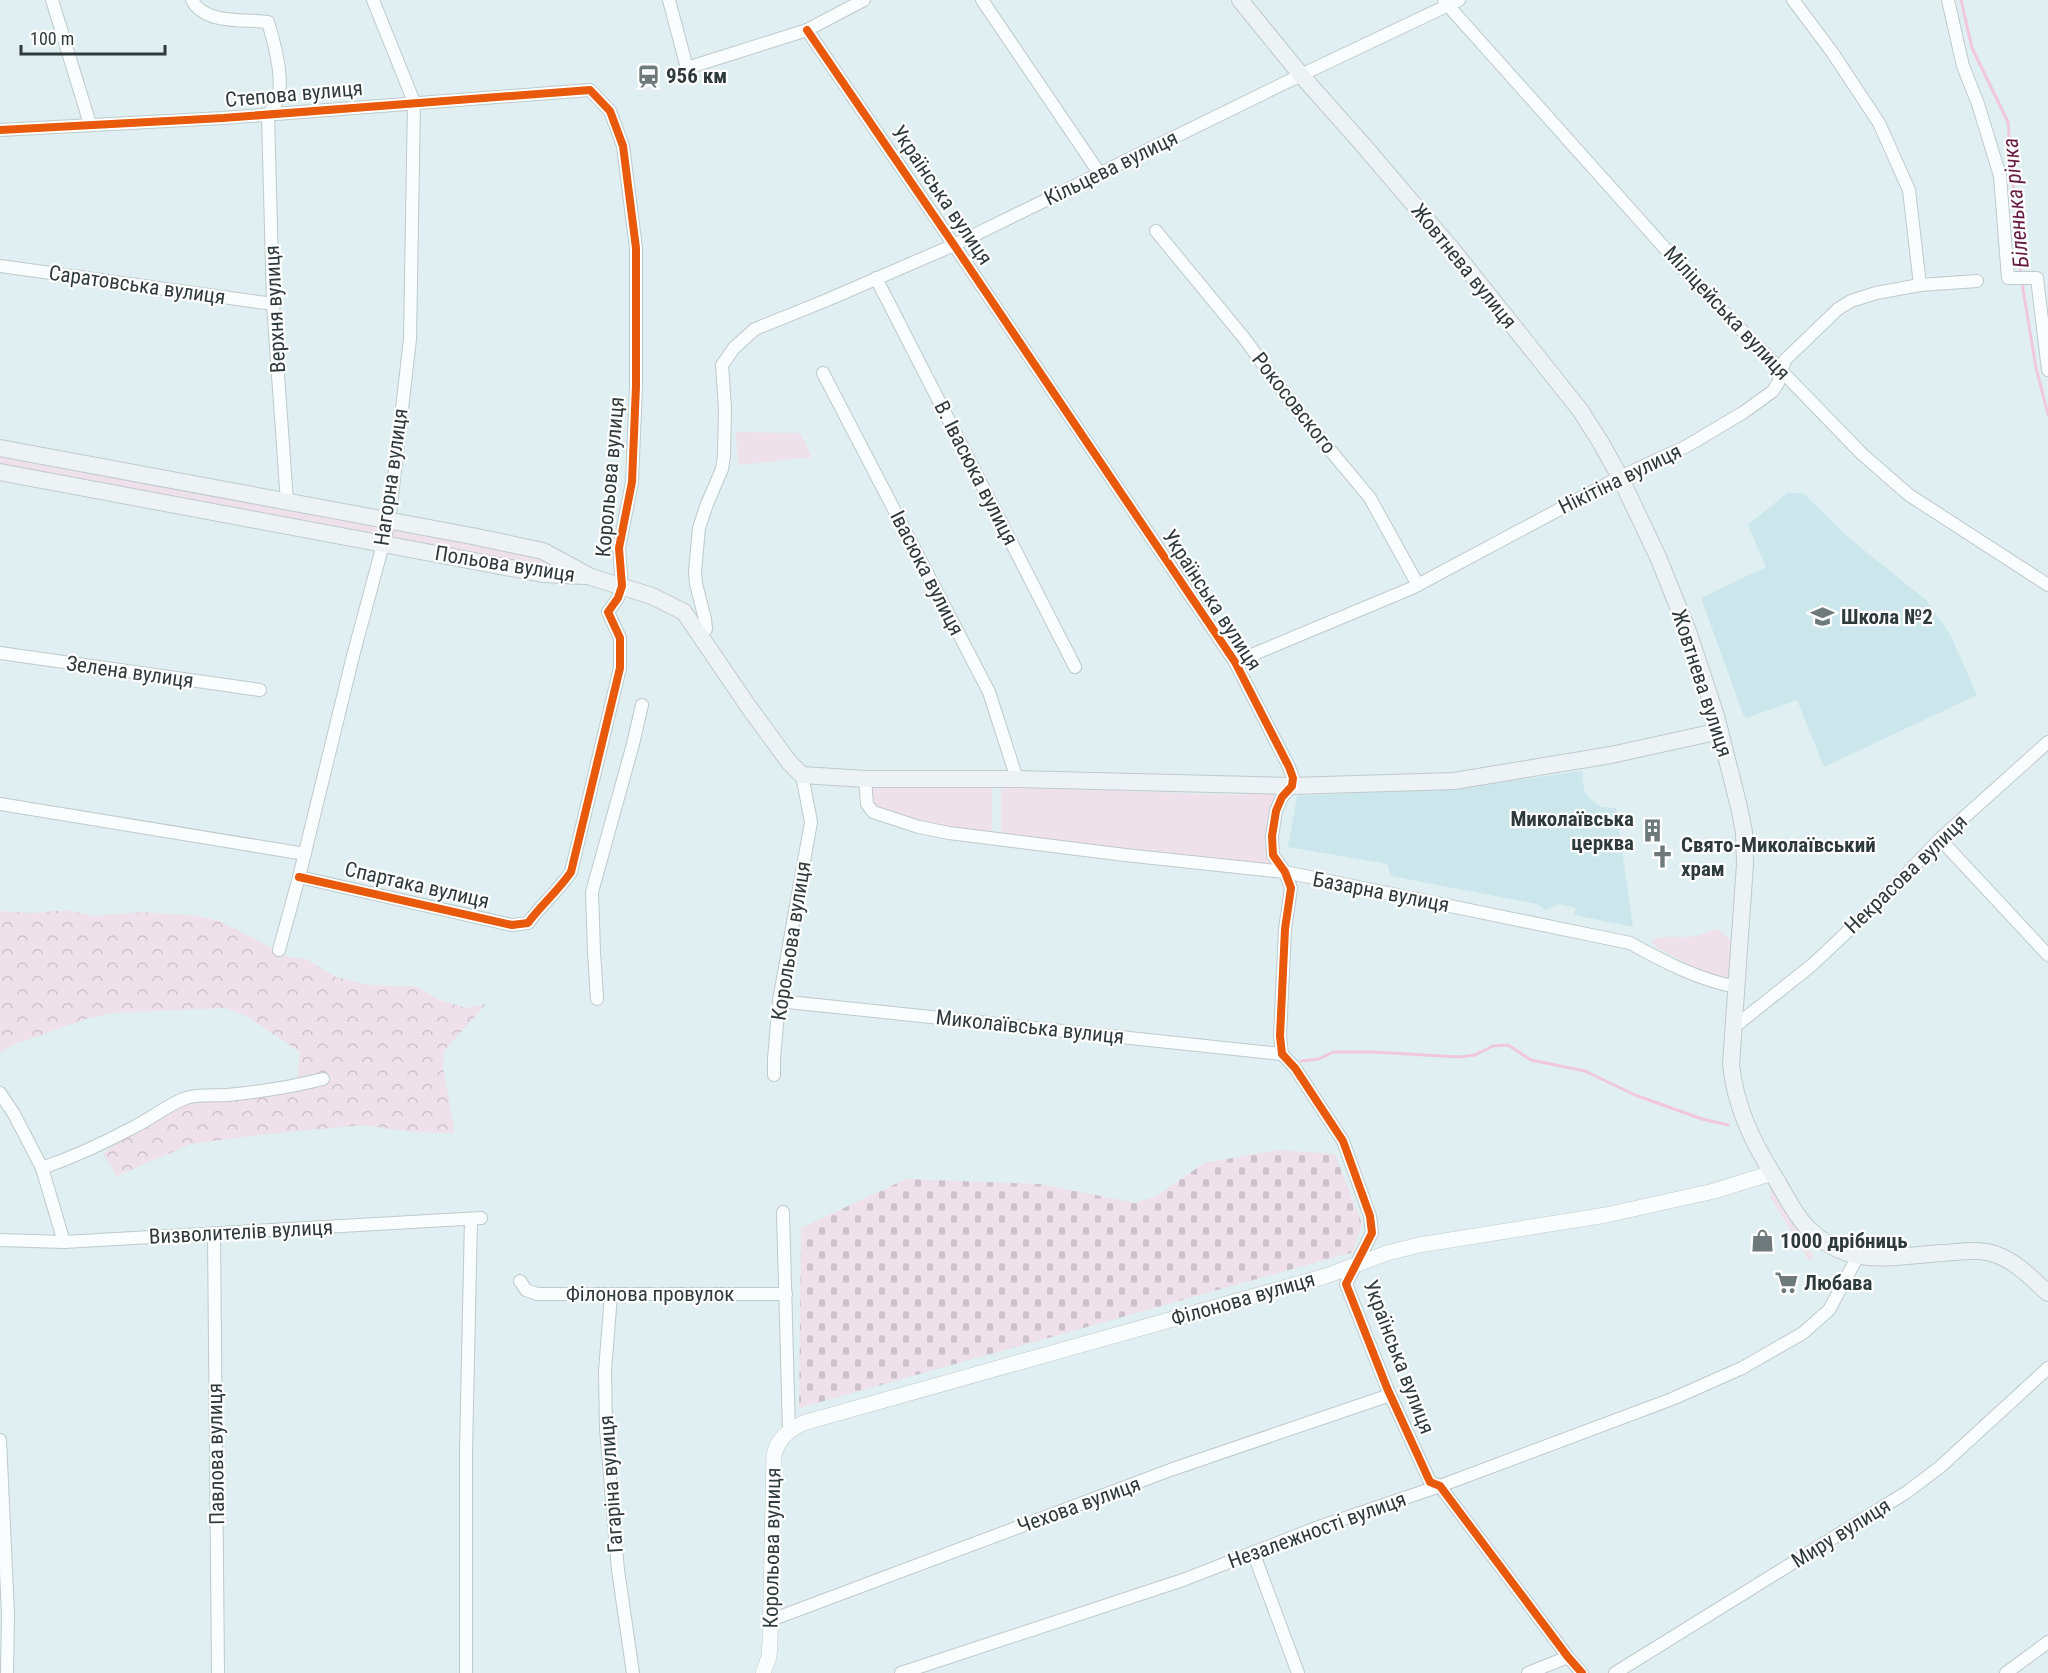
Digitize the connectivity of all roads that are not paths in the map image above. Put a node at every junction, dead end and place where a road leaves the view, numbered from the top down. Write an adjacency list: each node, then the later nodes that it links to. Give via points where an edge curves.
1 (52, 0): 16 (street)
2 (192, 0): 15 (street, via 211,15 230,21 268,22 279,80 278,99)
3 (373, 0): 14 (street, Нагорна вулиця)
4 (669, 0): 11 (street, via 687,68)
5 (864, 0): 11 (street)
6 (982, 0): 18 (street)
7 (1240, 0): 12 (main road, Жовтнева вулиця)
8 (1793, 0): 24 (street, via 1879,123 1909,190)
9 (1948, 0): 26 (street, via 1963,66 2000,176 2008,278 2037,278)
10 (1450, 2): 12 (street, Кільцева вулиця); 27 (street, Міліцейська вулиця, via 1695,282)
11 (807, 30): 20 (street, Українська вулиця)
12 (1300, 75): 18 (street, Кільцева вулиця); 31 (main road, Жовтнева вулиця, via 1451,248 1580,410)
13 (590, 90): 14 (street, Степова вулиця); 38 (street, Корольова вулиця, via 610,111 623,146 636,248 635,431 632,482 619,548)
14 (414, 102): 15 (street, Степова вулиця); 33 (street, Нагорна вулиця, via 410,339)
15 (268, 115): 16 (street, Степова вулиця); 25 (street, Верхня вулиця)
16 (90, 124): 17 (street, Степова вулиця)
17 (0, 130)
18 (1100, 174): 20 (street, Кільцева вулиця)
19 (1156, 231): 36 (street, Рокосовского, via 1370,498)
20 (954, 244): 22 (street, Кільцева вулиця); 41 (street, Українська вулиця)
21 (0, 266): 25 (street, Саратовська вулиця)
22 (876, 278): 39 (street, Кільцева вулиця, via 754,329 722,365 724,456 699,528 695,571 706,629); 42 (street, В. Івасюка вулиця)
23 (1977, 281): 24 (street, Нікітіна вулиця)
24 (1920, 285): 27 (street, Нікітіна вулиця, via 1868,296 1838,309 1785,360)
25 (273, 304): 32 (street, Верхня вулиця)
26 (2048, 370)
27 (1781, 371): 31 (street, Нікітіна вулиця, via 1773,391 1744,412 1687,447); 37 (street, Міліцейська вулиця, via 1862,454 1909,495)
28 (823, 373): 49 (street, Івасюка вулиця, via 989,692)
29 (0, 448): 32 (main road, Польова вулиця)
30 (0, 472): 34 (main road, Польова вулиця)
31 (1620, 477): 36 (street, Нікітіна вулиця); 45 (main road, Жовтнева вулиця, via 1689,634)
32 (286, 502): 33 (main road, Польова вулиця)
33 (389, 522): 34 (street, Нагорна вулиця); 35 (main road, Польова вулиця, via 543,551)
34 (383, 544): 35 (main road, Польова вулиця, via 543,574); 53 (street, Нагорна вулиця)
35 (591, 577): 38 (main road)
36 (1418, 585): 41 (street, Нікітіна вулиця)
37 (2048, 585)
38 (622, 586): 39 (main road, via 684,612); 56 (street, Корольова вулиця, via 608,612 620,638 620,668 571,872)
39 (700, 635): 47 (main road, via 748,706)
40 (0, 653): 43 (street, Зелена вулиця)
41 (1235, 662): 50 (street, Українська вулиця, via 1289,767)
42 (1075, 667)
43 (260, 690)
44 (642, 705): 60 (street, via 592,892)
45 (1720, 731): 50 (main road, via 1454,782); 59 (main road, Жовтнева вулиця, via 1745,850)
46 (2048, 742): 52 (street, Некрасова вулиця)
47 (802, 775): 48 (main road); 61 (street, Корольова вулиця, via 811,822)
48 (865, 779): 49 (main road); 54 (street, Базарна вулиця, via 867,804 873,812 920,827)
49 (1017, 779): 50 (main road)
50 (1292, 786): 54 (street, via 1281,797 1272,836 1273,855)
51 (0, 804): 53 (street)
52 (1940, 839): 58 (street); 62 (street, Некрасова вулиця, via 1812,965)
53 (305, 854): 55 (street, Нагорна вулиця)
54 (1285, 872): 59 (street, Базарна вулиця, via 1630,943 1715,983); 63 (street, via 1291,888 1285,929)
55 (299, 877): 56 (street, Спартака вулиця, via 512,925); 57 (street, Нагорна вулиця)
56 (528, 923)
57 (279, 950)
58 (2048, 955)
59 (1737, 987): 62 (main road, Жовтнева вулиця)
60 (597, 999)
61 (779, 1001): 63 (street, Миколаївська вулиця); 64 (street, Корольова вулиця)
62 (1734, 1028): 68 (main road, Жовтнева вулиця, via 1731,1064 1736,1097)
63 (1282, 1054): 74 (street, Українська вулиця, via 1343,1140 1370,1216 1372,1233)
64 (774, 1075)
65 (322, 1079): 67 (street, via 291,1088 190,1097 101,1144)
66 (0, 1093): 67 (street)
67 (42, 1168): 72 (street)
68 (1772, 1173): 73 (main road, Жовтнева вулиця, via 1805,1226 1827,1245); 74 (street, Філонова вулиця, via 1714,1191 1606,1215 1419,1245)
69 (783, 1212): 77 (street)
70 (214, 1234): 72 (street, Визволителів вулиця); 90 (street, Павлова вулиця); 91 (street, Визволителів вулиця, via 476,1218 466,1463)
71 (0, 1240): 72 (street, Визволителів вулиця)
72 (64, 1242)
73 (1858, 1256): 76 (main road, Жовтнева вулиця, via 1983,1250 2008,1260); 83 (street, Незалежності вулиця, via 1829,1310 1803,1333 1742,1368)
74 (1358, 1264): 80 (street, Українська вулиця, via 1346,1284); 81 (street, Філонова вулиця)
75 (520, 1281): 78 (street, Філонова провулок, via 526,1290 537,1294)
76 (2048, 1293)
77 (786, 1294): 78 (street, Філонова провулок); 81 (street)
78 (611, 1295): 92 (street, Гагаріна вулиця, via 605,1371 606,1430 618,1570)
79 (2048, 1368): 98 (street, Миру вулиця, via 1940,1467 1907,1492)
80 (1390, 1395): 83 (street, Українська вулиця, via 1430,1482); 85 (street, Чехова вулиця, via 1162,1474)
81 (789, 1430): 85 (street, Корольова вулиця, via 774,1455)
82 (0, 1440): 89 (street)
83 (1440, 1486): 84 (street, Незалежності вулиця); 87 (street, Українська вулиця)
84 (1253, 1552): 94 (street, Незалежності вулиця, via 1172,1584); 95 (street)
85 (771, 1620): 93 (street, Корольова вулиця, via 769,1657)
86 (2048, 1642): 88 (street)
87 (1568, 1658): 96 (street); 97 (street, Українська вулиця)
88 (2013, 1671)
89 (7, 1673)
90 (218, 1673)
91 (466, 1673)
92 (633, 1673)
93 (763, 1673)
94 (901, 1673)
95 (1298, 1673)
96 (1528, 1673)
97 (1582, 1673)
98 (1615, 1673)

